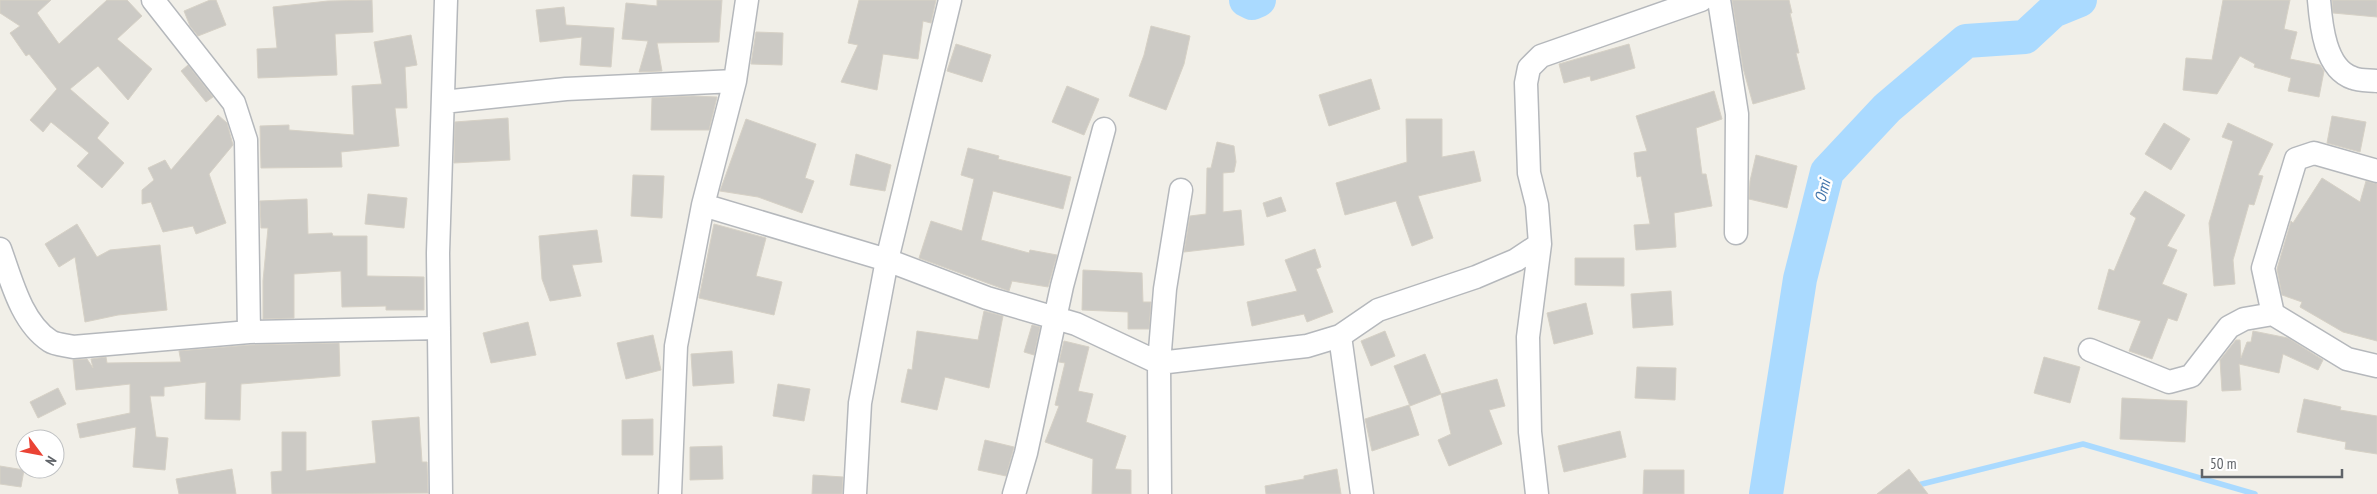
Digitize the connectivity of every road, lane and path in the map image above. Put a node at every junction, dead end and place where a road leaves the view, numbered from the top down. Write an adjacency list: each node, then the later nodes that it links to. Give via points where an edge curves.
1 (153, 0): 22 (street, via 234,103 246,140)
2 (446, 0): 10 (street)
3 (748, 0): 8 (street)
4 (950, 0): 18 (street)
5 (1702, 0): 16 (street, via 1541,56 1529,68 1526,83 1529,173 1537,205)
6 (1719, 0): 15 (street, via 1737,114)
7 (2319, 0): 9 (street, via 2321,24 2334,65 2353,78)
8 (735, 81): 10 (street, via 566,89); 14 (street)
9 (2377, 81)
10 (443, 102): 21 (street)
11 (1104, 129): 20 (street)
12 (2377, 171): 19 (street, via 2314,153 2296,159 2263,268)
13 (1181, 190): 25 (street, via 1165,289)
14 (703, 205): 18 (street); 28 (street, via 676,346)
15 (1736, 233)
16 (1540, 244): 23 (street, via 1516,260 1476,277 1378,310); 33 (street, via 1528,337 1530,432)
17 (0, 249): 22 (street, via 20,301 36,328 51,342 73,347)
18 (887, 260): 20 (street, via 988,298); 29 (street, via 860,403)
19 (2273, 314): 24 (street, via 2244,319 2229,326 2191,376 2169,382); 26 (street, via 2347,359)
20 (1054, 318): 25 (street, via 1076,324); 30 (street, via 1026,453)
21 (439, 328): 22 (street); 27 (street)
22 (249, 332)
23 (1340, 336): 25 (street, via 1307,346); 32 (street)
24 (2090, 350)
25 (1159, 363): 31 (street)
26 (2377, 366)
27 (441, 494)
28 (670, 494)
29 (855, 494)
30 (1014, 494)
31 (1160, 494)
32 (1362, 494)
33 (1537, 494)

